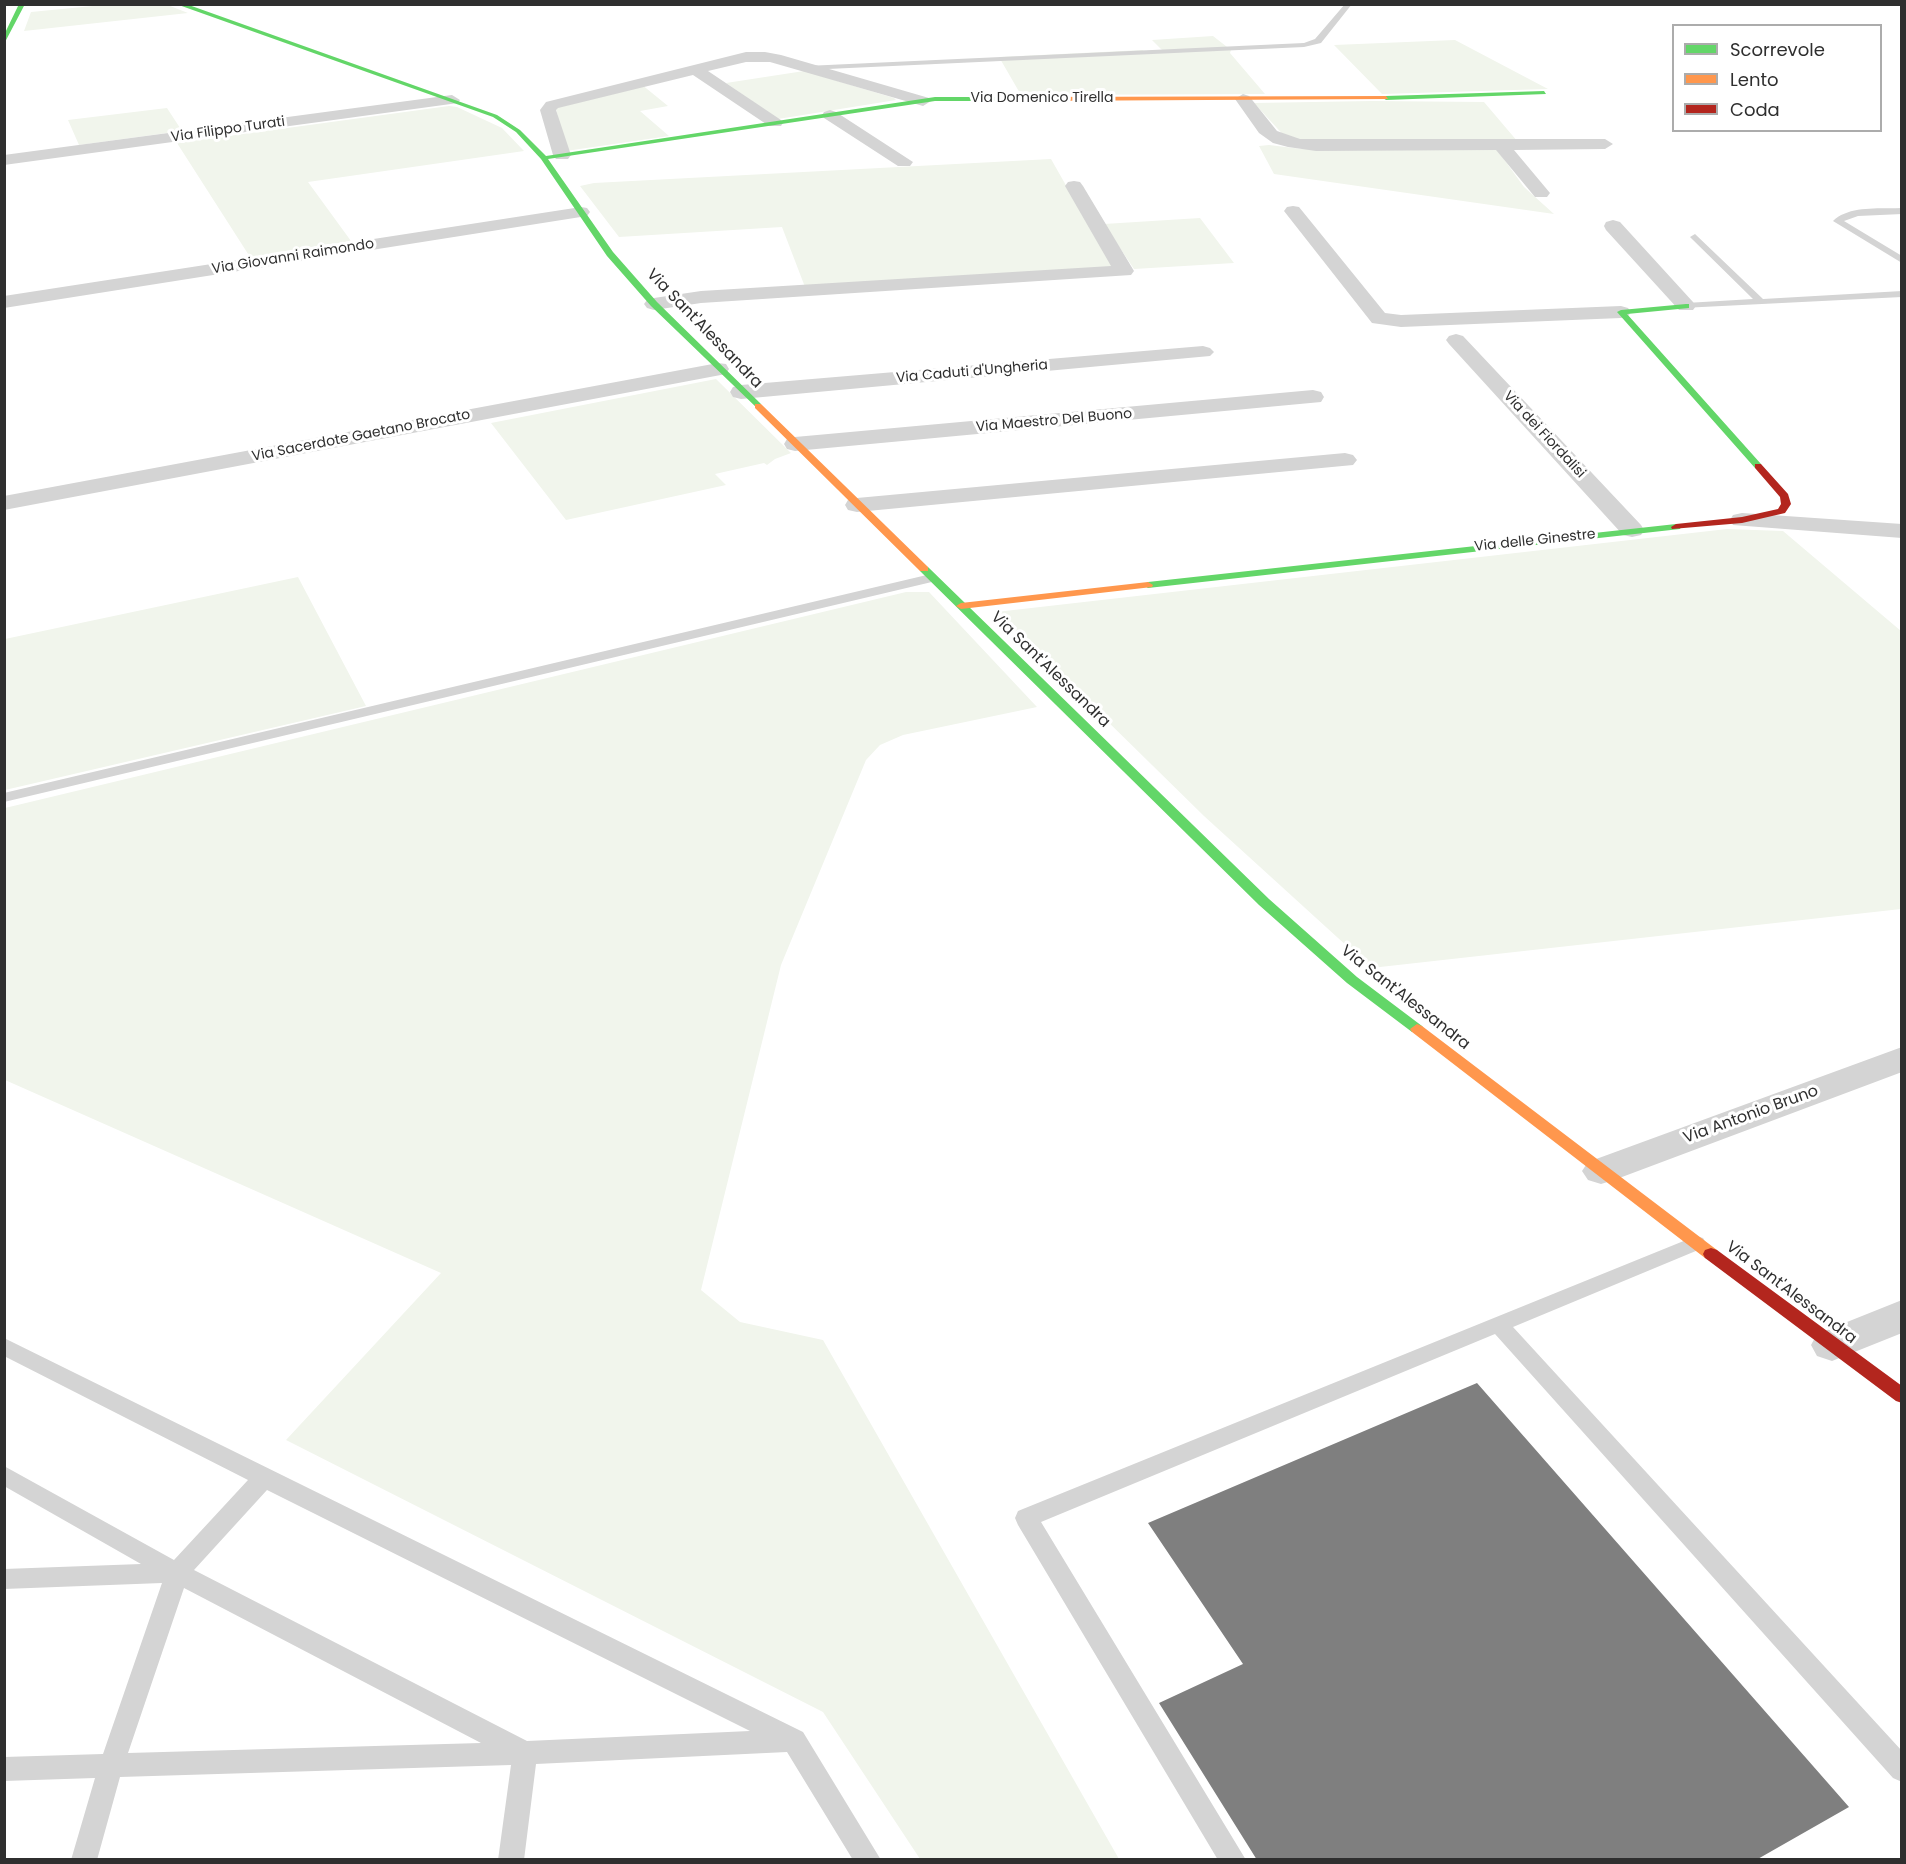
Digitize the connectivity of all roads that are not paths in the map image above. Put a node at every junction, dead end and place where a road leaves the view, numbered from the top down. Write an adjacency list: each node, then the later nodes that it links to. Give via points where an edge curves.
1 (22, 4): 4 (street)
2 (179, 4): 9 (street, Via Sant'Alessandra)
3 (1349, 4): 5 (lane, via 1318,41 1304,45)
4 (4, 42)
5 (806, 68): 6 (street, via 760,55); 10 (street)
6 (695, 69): 12 (street); 15 (street, via 552,105 548,110)
7 (1544, 93): 8 (street, Via Domenico Tirella)
8 (1243, 99): 10 (street, Via Domenico Tirella); 13 (street, via 1266,132 1279,141 1297,145)
9 (452, 100): 16 (street, Via Sant'Alessandra, via 495,116 518,131); 17 (street, Via Filippo Turati)
10 (923, 101): 11 (street, Via Domenico Tirella)
11 (830, 115): 12 (street, Via Domenico Tirella); 18 (street)
12 (775, 123): 15 (street, Via Domenico Tirella)
13 (1500, 144): 14 (street); 20 (street)
14 (1605, 144)
15 (562, 156): 16 (street, Via Domenico Tirella)
16 (544, 158): 23 (street, Via Sant'Alessandra)
17 (4, 160)
18 (904, 162)
19 (1074, 186): 30 (street, via 1124,271 701,297)
20 (1541, 193)
21 (1293, 211): 32 (street, via 1379,319)
22 (1902, 211): 26 (lane, via 1850,214 1838,221)
23 (581, 212): 28 (street, Via Giovanni Raimondo); 30 (street, Via Sant'Alessandra, via 610,254)
24 (1613, 226): 31 (street)
25 (1695, 237): 29 (lane)
26 (1902, 260)
27 (1902, 294): 29 (lane)
28 (4, 302)
29 (1761, 302): 31 (lane)
30 (654, 304): 35 (street, Via Sant'Alessandra)
31 (1686, 306): 32 (street)
32 (1621, 312): 42 (street, Via delle Ginestre, via 1785,496 1786,504 1781,511)
33 (1456, 340): 43 (street, Via dei Fiordalisi)
34 (1203, 352): 36 (street, Via Caduti d'Ungheria)
35 (718, 369): 36 (street, Via Sant'Alessandra); 40 (street, Via Sacerdote Gaetano Brocato)
36 (741, 392): 38 (street, Via Sant'Alessandra)
37 (1313, 397): 38 (street, Via Maestro Del Buono)
38 (795, 444): 41 (street, Via Sant'Alessandra)
39 (1345, 460): 41 (street)
40 (4, 503)
41 (857, 505): 45 (street, Via Sant'Alessandra)
42 (1742, 520): 43 (street, Via delle Ginestre); 44 (street)
43 (1632, 530): 46 (street, Via delle Ginestre)
44 (1902, 531)
45 (931, 578): 46 (street, Via Sant'Alessandra); 47 (lane)
46 (960, 606): 49 (street, Via Sant'Alessandra, via 1281,918 1352,980)
47 (4, 798)
48 (1902, 1059): 49 (street, Via Antonio Bruno)
49 (1601, 1171): 50 (street, Via Sant'Alessandra)
50 (1696, 1243): 52 (lane); 53 (street, Via Sant'Alessandra)
51 (1902, 1315): 53 (street)
52 (1498, 1324): 64 (lane); 68 (lane, via 1026,1518)
53 (1832, 1344): 55 (street, Via Sant'Alessandra)
54 (4, 1346): 57 (lane)
55 (1902, 1396)
56 (4, 1475): 58 (lane)
57 (264, 1478): 58 (lane); 60 (lane)
58 (177, 1573): 59 (lane); 61 (lane); 62 (lane)
59 (4, 1579)
60 (794, 1740): 61 (lane); 67 (lane)
61 (525, 1753): 62 (lane); 66 (lane)
62 (111, 1766): 63 (lane); 65 (lane)
63 (4, 1769)
64 (1902, 1770)
65 (84, 1860)
66 (511, 1860)
67 (868, 1860)
68 (1233, 1860)

